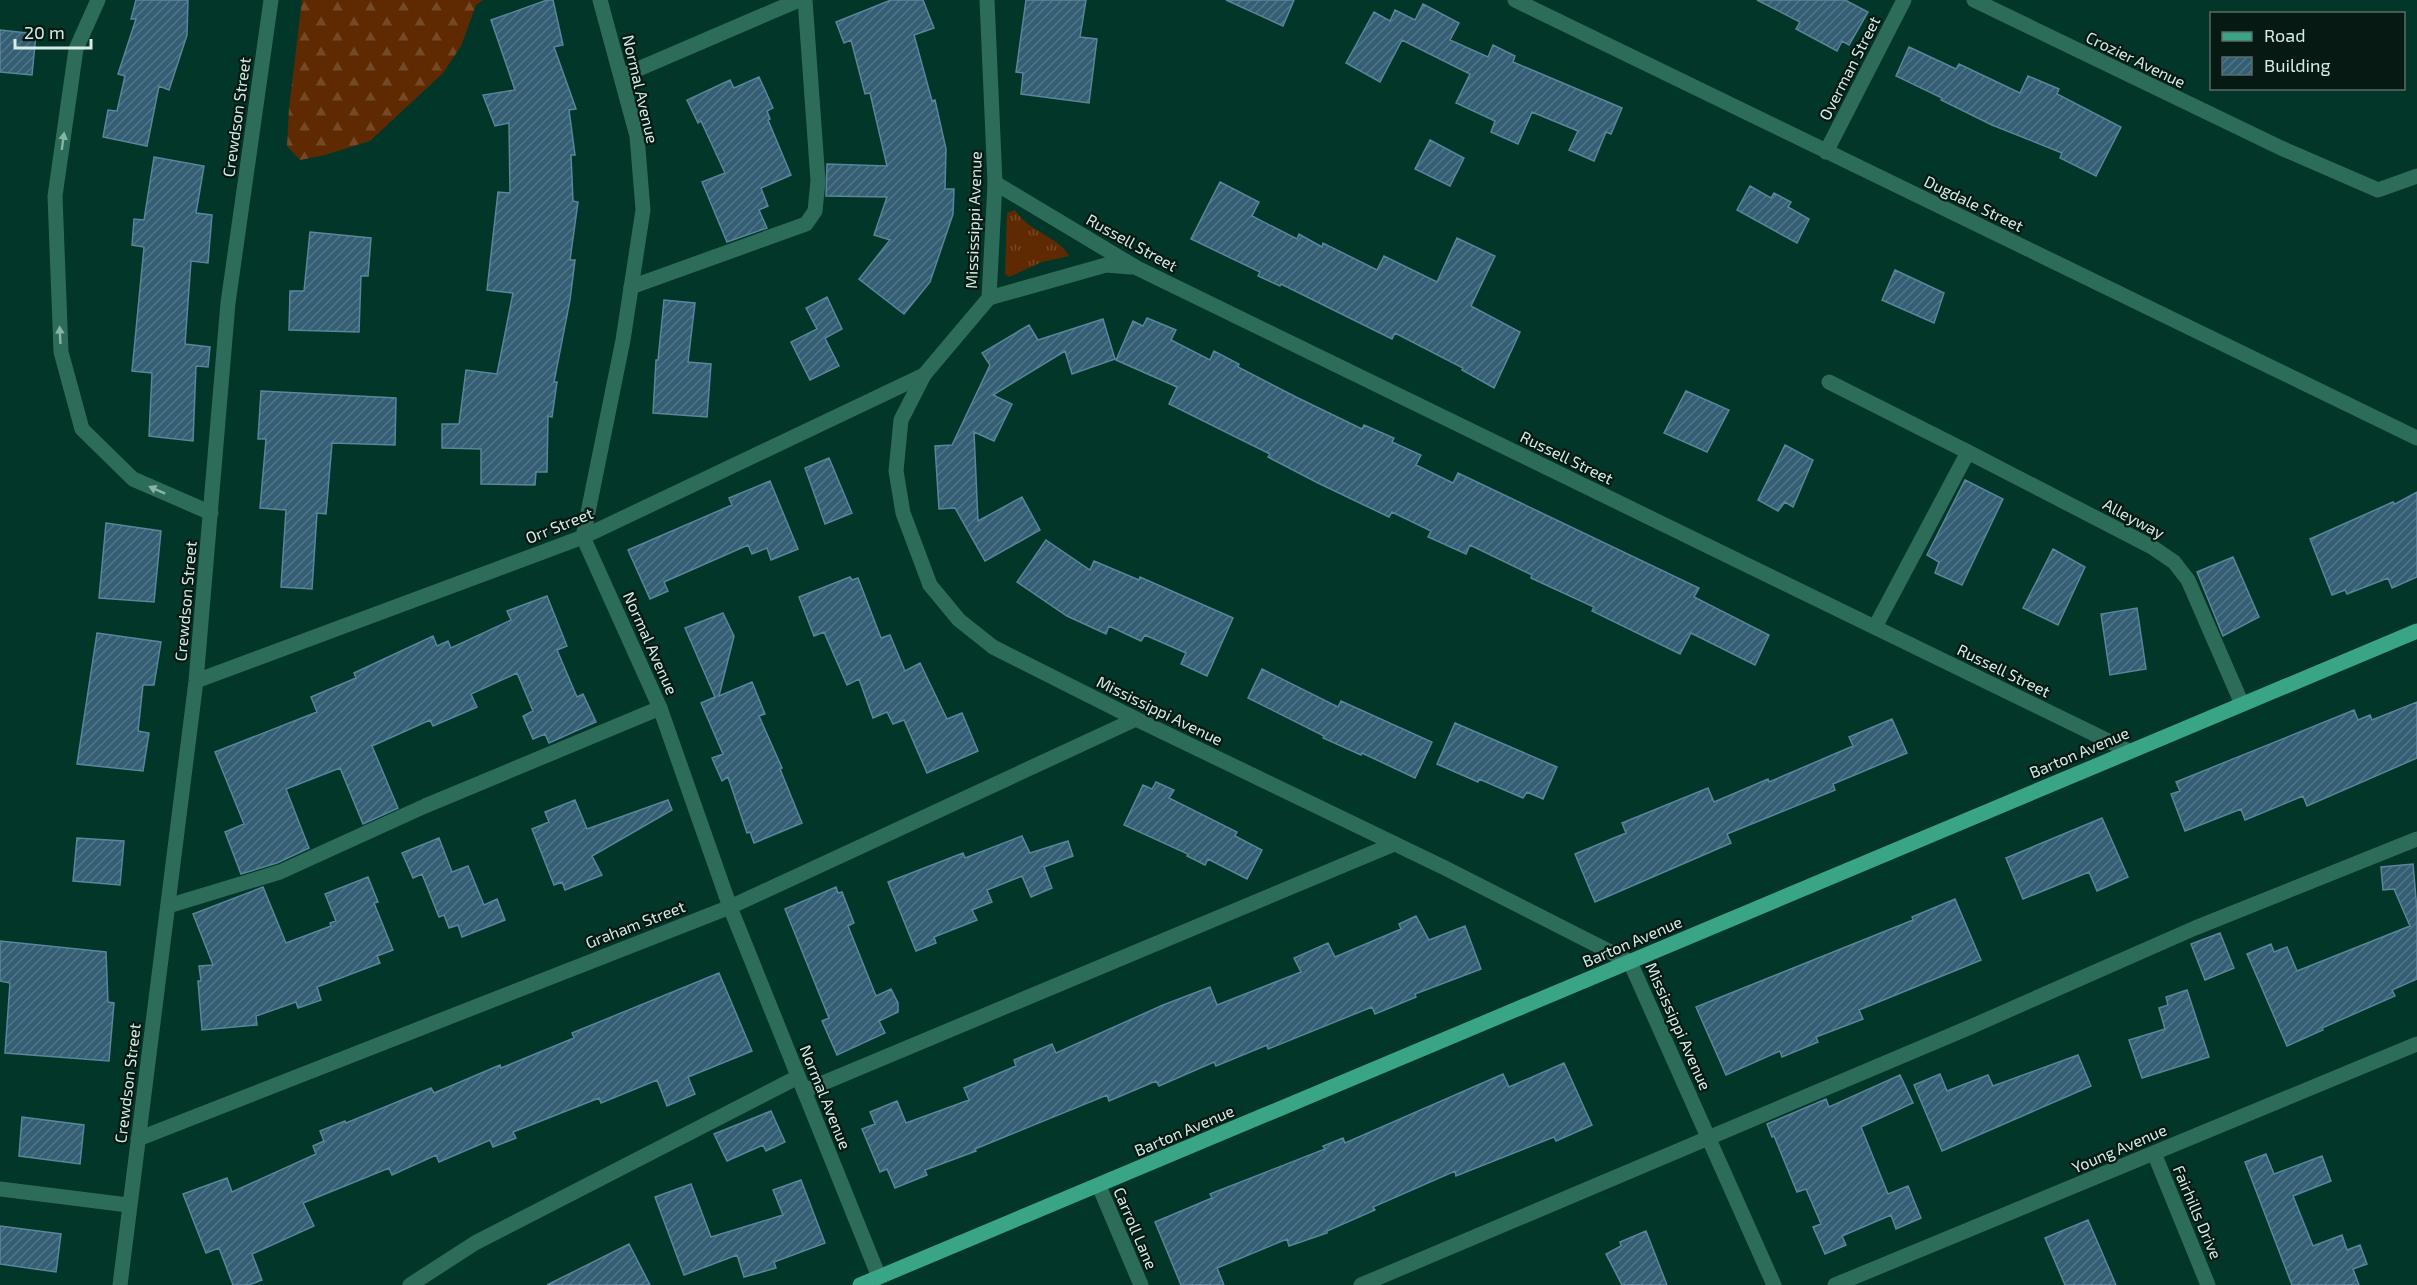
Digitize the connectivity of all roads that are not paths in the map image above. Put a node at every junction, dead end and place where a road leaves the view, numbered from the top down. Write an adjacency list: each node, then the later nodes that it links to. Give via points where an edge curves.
1 (98, 0): 21 (street, one-way to 1, via 133,479 82,429 61,352 55,196 76,49)
2 (271, 0): 21 (street, Crewdson Street, via 228,303)
3 (600, 0): 10 (street, Normal Avenue)
4 (799, 0): 10 (street)
5 (805, 0): 15 (street, via 818,181 815,211 806,224)
6 (987, 0): 13 (street, Mississippi Avenue)
7 (1515, 0): 11 (street, Dugdale Street)
8 (1904, 0): 11 (street, Overman Street)
9 (1974, 0): 12 (street, Crozier Avenue, via 2281,148 2378,190)
10 (622, 76): 15 (street, Normal Avenue, via 637,136 643,210)
11 (1826, 152): 19 (street, Dugdale Street)
12 (2417, 176)
13 (995, 183): 14 (street, Russell Street); 16 (street, Mississippi Avenue)
14 (1137, 268): 16 (street, via 1106,265); 23 (street, Russell Street)
15 (631, 287): 22 (street, Normal Avenue)
16 (989, 298): 17 (street, Mississippi Avenue)
17 (924, 375): 22 (street, Orr Street); 28 (street, Mississippi Avenue, via 901,420 896,471 903,513 930,585 959,620 993,647)
18 (1829, 382): 20 (street, Alleyway)
19 (2417, 438)
20 (1968, 452): 23 (street); 26 (street, Alleyway, via 2174,562 2188,579)
21 (211, 513): 25 (street, Crewdson Street)
22 (583, 537): 25 (street, Orr Street); 27 (street, Normal Avenue)
23 (1875, 627): 29 (street, Russell Street)
24 (2417, 631): 26 (main road, Barton Avenue)
25 (196, 681): 32 (street, Crewdson Street)
26 (2242, 704): 29 (main road, Barton Avenue)
27 (660, 708): 32 (street, via 425,806 280,873); 33 (street, Normal Avenue)
28 (1136, 719): 31 (street, Mississippi Avenue); 33 (street, Graham Street)
29 (2129, 751): 34 (main road, Barton Avenue)
30 (2417, 839): 37 (street, via 2195,928)
31 (1394, 844): 34 (street, Mississippi Avenue); 36 (street)
32 (168, 906): 38 (street, Crewdson Street)
33 (730, 907): 36 (street, Normal Avenue); 38 (street, Graham Street)
34 (1630, 962): 37 (street, Mississippi Avenue); 40 (main road, Barton Avenue)
35 (2417, 1044): 39 (street, Young Avenue)
36 (801, 1084): 43 (street, Normal Avenue); 45 (street, via 475,1243)
37 (1708, 1137): 48 (street); 49 (street, Mississippi Avenue)
38 (138, 1139): 42 (street, Crewdson Street)
39 (2154, 1153): 50 (street, Young Avenue); 51 (street, Fairhills Drive)
40 (1099, 1186): 43 (main road, Barton Avenue); 47 (street, Carroll Lane)
41 (0, 1189): 42 (street)
42 (128, 1205): 44 (street, Crewdson Street)
43 (879, 1277): 46 (main road, Barton Avenue)
44 (120, 1285)
45 (410, 1285)
46 (860, 1285)
47 (1141, 1285)
48 (1361, 1285)
49 (1774, 1285)
50 (1835, 1285)
51 (2208, 1285)

